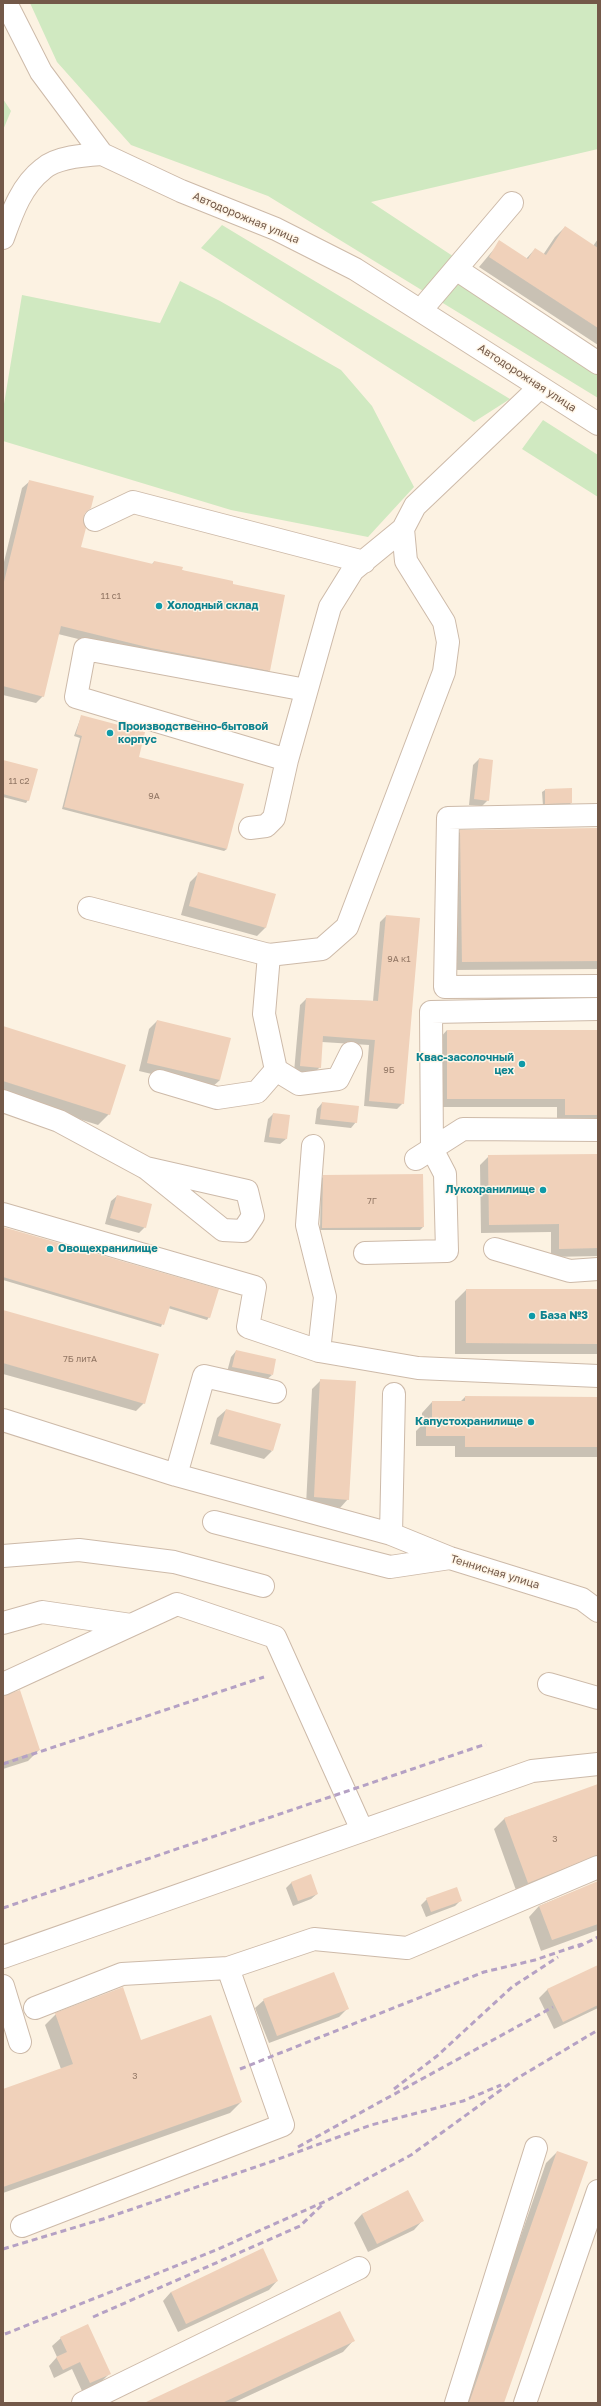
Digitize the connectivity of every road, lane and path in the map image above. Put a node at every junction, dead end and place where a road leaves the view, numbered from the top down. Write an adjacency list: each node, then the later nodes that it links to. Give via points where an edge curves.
1 (6, 3): 2 (street, Автодорожная улица, via 41,72)
2 (102, 154): 4 (street, via 73,157 43,168 16,201); 6 (street, Автодорожная улица, via 181,191 276,229 356,269)
3 (512, 203): 5 (street)
4 (3, 238)
5 (456, 269): 6 (street); 7 (street)
6 (421, 310): 8 (street, Автодорожная улица)
7 (598, 363)
8 (540, 387): 9 (street, Автодорожная улица); 11 (street, via 414,506)
9 (598, 424)
10 (95, 520): 12 (street, via 133,502)
11 (403, 530): 12 (street); 18 (street, via 406,561 444,622 448,642 444,672 347,927 322,949)
12 (364, 562): 13 (street, via 353,570 330,607)
13 (306, 690): 14 (street); 14 (street, via 85,649 76,697)
14 (287, 760): 16 (street, via 274,818 266,826)
15 (598, 816): 19 (street, via 448,818 445,987)
16 (250, 828)
17 (89, 908): 18 (street)
18 (269, 955): 22 (street, via 264,1014)
19 (598, 986)
20 (598, 1009): 27 (street, via 431,1012)
21 (351, 1053): 22 (street, via 338,1079 299,1084)
22 (276, 1070): 23 (street, via 256,1092 217,1098)
23 (160, 1081)
24 (3, 1101): 28 (street, via 59,1121)
25 (598, 1130): 27 (street, via 463,1129)
26 (313, 1146): 33 (street, via 307,1225 325,1298)
27 (424, 1154): 31 (street, via 445,1174 447,1251)
28 (146, 1168)
29 (3, 1214): 33 (street, via 255,1287 248,1327)
30 (494, 1249): 32 (street, via 570,1271)
31 (365, 1253)
32 (598, 1269)
33 (318, 1351): 34 (street, via 418,1368)
34 (598, 1376)
35 (275, 1392): 38 (street, via 204,1376)
36 (394, 1394): 40 (street)
37 (3, 1420): 38 (street, Теннисная улица)
38 (176, 1475): 40 (street, Теннисная улица)
39 (214, 1522): 42 (street, via 390,1567)
40 (391, 1534): 42 (street, Теннисная улица)
41 (3, 1556): 43 (street, via 79,1550 174,1562)
42 (450, 1558): 44 (street, Теннисная улица, via 582,1599)
43 (263, 1586)
44 (598, 1611)
45 (3, 1623): 46 (street, via 42,1612)
46 (132, 1625): 47 (street); 51 (street, via 177,1604 275,1637)
47 (3, 1684)
48 (549, 1684): 49 (street)
49 (598, 1698)
50 (598, 1764): 51 (street, via 532,1771)
51 (362, 1830): 53 (street)
52 (598, 1867): 54 (street, via 407,1948 314,1940)
53 (3, 1957)
54 (228, 1968): 56 (street, via 122,1974); 60 (street, via 282,2125)
55 (3, 1986): 57 (street)
56 (35, 2008)
57 (20, 2042)
58 (536, 2148): 63 (street)
59 (598, 2191): 64 (street)
60 (22, 2226)
61 (359, 2268): 62 (street)
62 (96, 2400)
63 (456, 2403)
64 (526, 2403)

